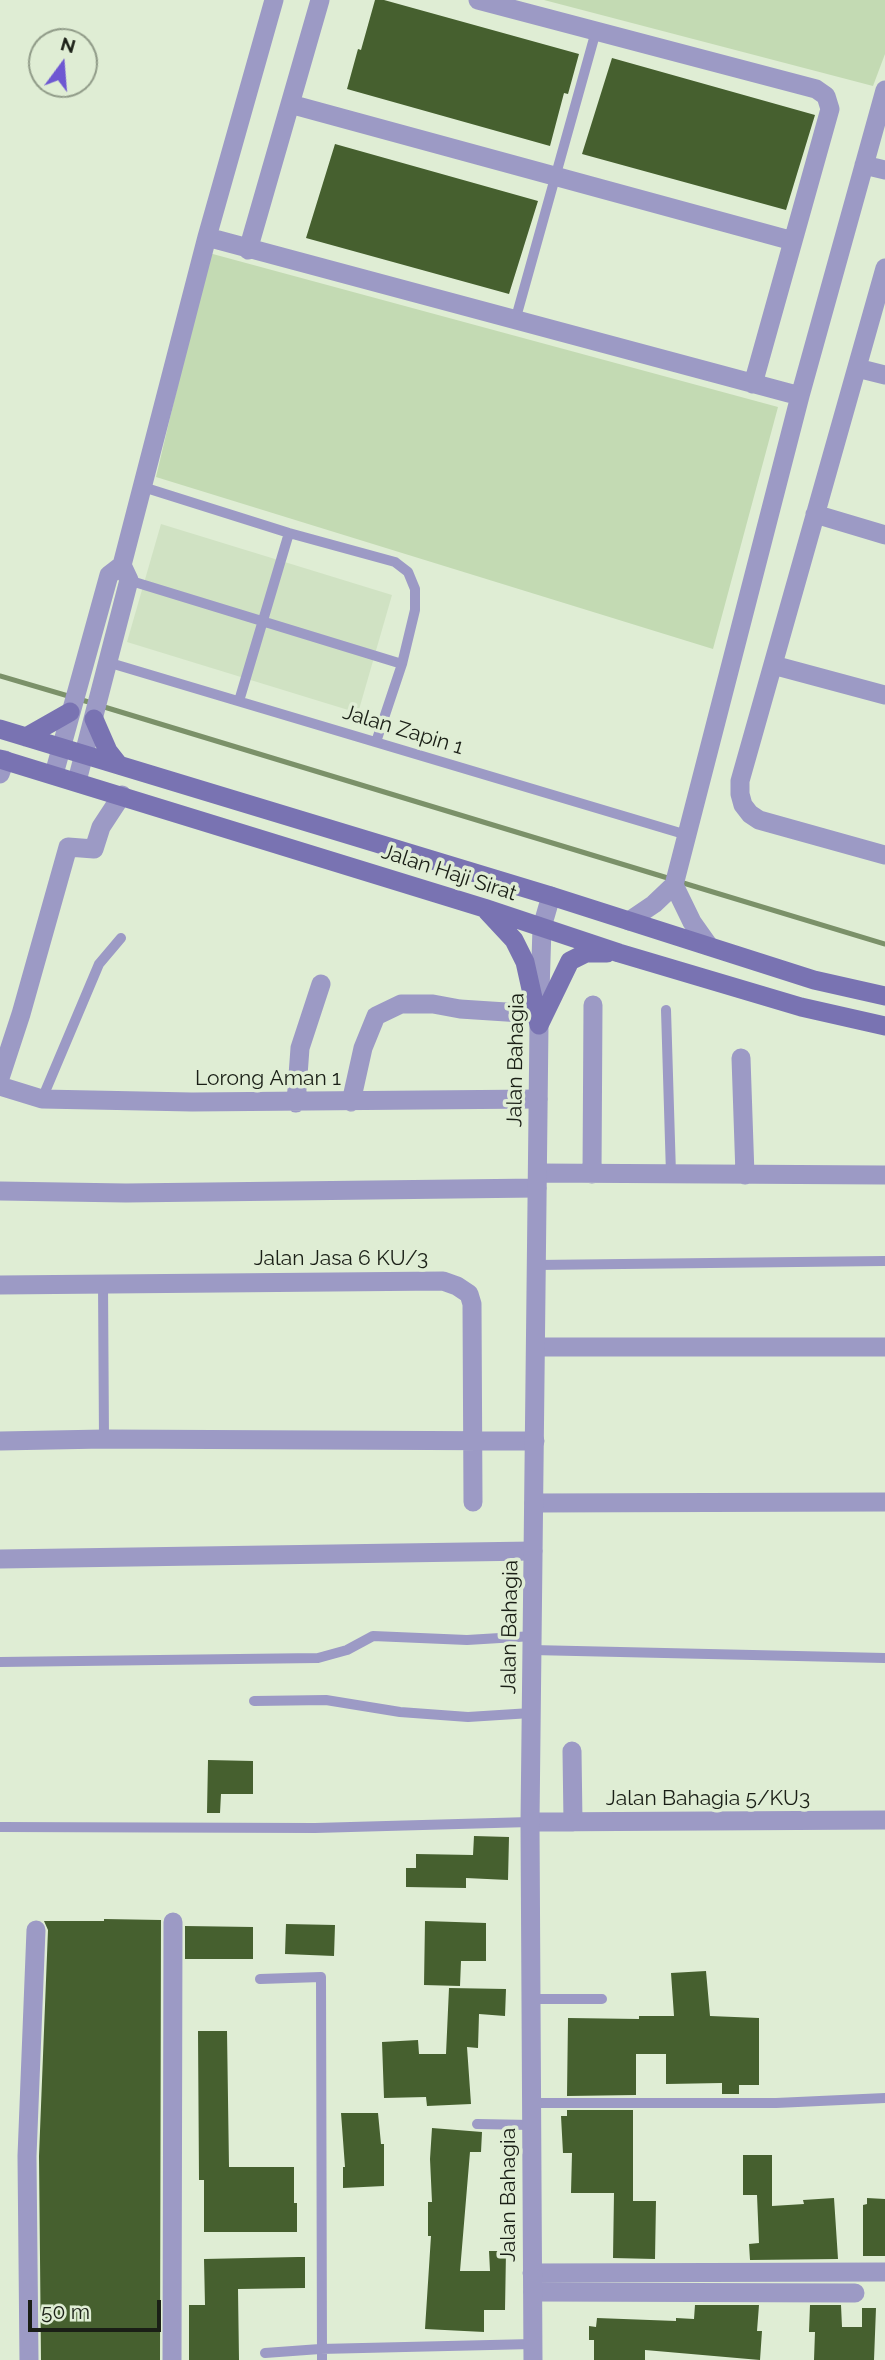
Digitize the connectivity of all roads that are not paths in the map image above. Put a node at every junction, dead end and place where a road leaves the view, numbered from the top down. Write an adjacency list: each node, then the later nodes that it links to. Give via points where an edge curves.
1 (273, 0): 10 (street)
2 (320, 0): 6 (street)
3 (478, 0): 4 (street)
4 (596, 31): 9 (lane); 11 (street, via 816,89 826,96 830,109)
5 (885, 90): 7 (street)
6 (290, 104): 9 (street); 12 (street)
7 (864, 165): 8 (street); 18 (street)
8 (885, 170)
9 (555, 176): 11 (street); 14 (lane)
10 (207, 237): 12 (street); 19 (street)
11 (793, 241): 17 (street)
12 (248, 250): 14 (street)
13 (885, 268): 15 (street)
14 (515, 321): 17 (street)
15 (856, 368): 16 (street); 20 (street)
16 (885, 375)
17 (753, 384): 18 (street)
18 (800, 397): 42 (street)
19 (142, 487): 21 (lane); 23 (street)
20 (815, 514): 22 (street); 26 (street)
21 (289, 533): 24 (lane); 25 (lane, via 395,562 408,572 415,589 415,610)
22 (885, 535)
23 (120, 573): 24 (lane); 27 (street); 30 (street)
24 (262, 621): 25 (lane); 29 (lane)
25 (401, 664): 34 (lane)
26 (773, 665): 28 (street); 43 (street, via 740,781 743,805 759,820)
27 (105, 671): 29 (lane, Jalan Zapin 1); 31 (street)
28 (885, 695)
29 (239, 701): 34 (lane, Jalan Zapin 1)
30 (71, 710): 33 (main road); 35 (street)
31 (94, 716): 36 (street); 38 (main road)
32 (0, 729): 33 (main road, Jalan Haji Sirat)
33 (26, 737): 35 (main road, Jalan Haji Sirat)
34 (376, 742): 42 (lane, Jalan Zapin 1)
35 (62, 747): 36 (main road, Jalan Haji Sirat); 39 (street)
36 (85, 754): 38 (main road, Jalan Haji Sirat); 40 (street)
37 (2, 764): 39 (main road, Jalan Haji Sirat)
38 (119, 765): 45 (main road, Jalan Haji Sirat)
39 (54, 774): 40 (main road, Jalan Haji Sirat)
40 (77, 781): 41 (main road, Jalan Haji Sirat)
41 (122, 795): 46 (main road, Jalan Haji Sirat); 59 (street, via 101,827 94,849 68,847)
42 (687, 835): 44 (street)
43 (885, 855)
44 (674, 885): 47 (street); 50 (street)
45 (551, 896): 47 (main road, Jalan Haji Sirat); 48 (street, Jalan Bahagia)
46 (484, 908): 48 (main road, Jalan Haji Sirat); 56 (main road, via 514,940 525,962)
47 (629, 921): 50 (main road, Jalan Haji Sirat)
48 (542, 927): 51 (main road, Jalan Haji Sirat); 56 (street, Jalan Bahagia)
49 (121, 938): 61 (lane, via 99,964)
50 (709, 946): 53 (main road, Jalan Haji Sirat, via 814,980)
51 (619, 953): 56 (main road, via 586,953 570,961); 57 (main road, Jalan Haji Sirat)
52 (321, 984): 63 (street, via 300,1048)
53 (885, 996)
54 (593, 1005): 65 (street)
55 (666, 1010): 66 (lane)
56 (538, 1020): 62 (street, Jalan Bahagia); 64 (street, via 433,1004 401,1004 376,1016 363,1048)
57 (885, 1026)
58 (741, 1058): 67 (street)
59 (0, 1078)
60 (0, 1086): 61 (street, Lorong Aman 1)
61 (42, 1099): 63 (street, Lorong Aman 1)
62 (538, 1099): 64 (street, Lorong Aman 1); 69 (street, Jalan Bahagia)
63 (296, 1102): 64 (street, Lorong Aman 1)
64 (351, 1102)
65 (592, 1174): 66 (street); 69 (street)
66 (671, 1174): 67 (street)
67 (745, 1175): 68 (street)
68 (885, 1175)
69 (538, 1181): 70 (street, via 140,1193); 72 (street, Jalan Bahagia)
70 (0, 1191)
71 (885, 1261): 72 (lane)
72 (536, 1265): 75 (street, Jalan Bahagia)
73 (103, 1283): 74 (street, Jalan Jasa 6 KU/3); 77 (lane); 80 (street, Jalan Jasa 6 KU/3, via 443,1281 457,1286 469,1294 472,1304)
74 (0, 1285)
75 (536, 1347): 76 (street); 79 (street, Jalan Bahagia)
76 (885, 1347)
77 (104, 1439): 78 (street); 80 (street)
78 (0, 1441)
79 (535, 1441): 80 (street); 83 (street, Jalan Bahagia)
80 (473, 1442): 81 (street, Jalan Jasa 6 KU/3)
81 (473, 1502)
82 (885, 1502): 83 (street)
83 (534, 1503): 84 (street, Jalan Bahagia)
84 (533, 1551): 85 (street); 86 (street, Jalan Bahagia)
85 (0, 1559)
86 (532, 1643): 87 (lane); 88 (lane, via 373,1636 318,1658); 90 (street, Jalan Bahagia)
87 (885, 1658)
88 (0, 1662)
89 (254, 1702): 90 (lane, via 326,1700 468,1717)
90 (531, 1713): 93 (street, Jalan Bahagia)
91 (572, 1751): 94 (street)
92 (885, 1821): 94 (street, Jalan Bahagia 5/KU3)
93 (530, 1822): 94 (street, Jalan Bahagia 5/KU3); 95 (lane, via 316,1828); 99 (street, Jalan Bahagia)
94 (573, 1822)
95 (0, 1827)
96 (173, 1922): 112 (street)
97 (36, 1930): 111 (street, via 27,2156)
98 (260, 1979): 108 (lane, via 321,1977)
99 (530, 1999): 100 (lane); 102 (street, Jalan Bahagia)
100 (602, 1999)
101 (885, 2098): 102 (lane)
102 (531, 2103): 104 (street, Jalan Bahagia)
103 (477, 2124): 104 (lane)
104 (532, 2125): 106 (street, Jalan Bahagia)
105 (885, 2272): 106 (street)
106 (532, 2282): 107 (street); 109 (street, Jalan Bahagia)
107 (855, 2293)
108 (320, 2349): 109 (lane); 110 (lane); 113 (lane)
109 (533, 2352)
110 (265, 2353)
111 (29, 2360)
112 (173, 2360)
113 (321, 2360)

